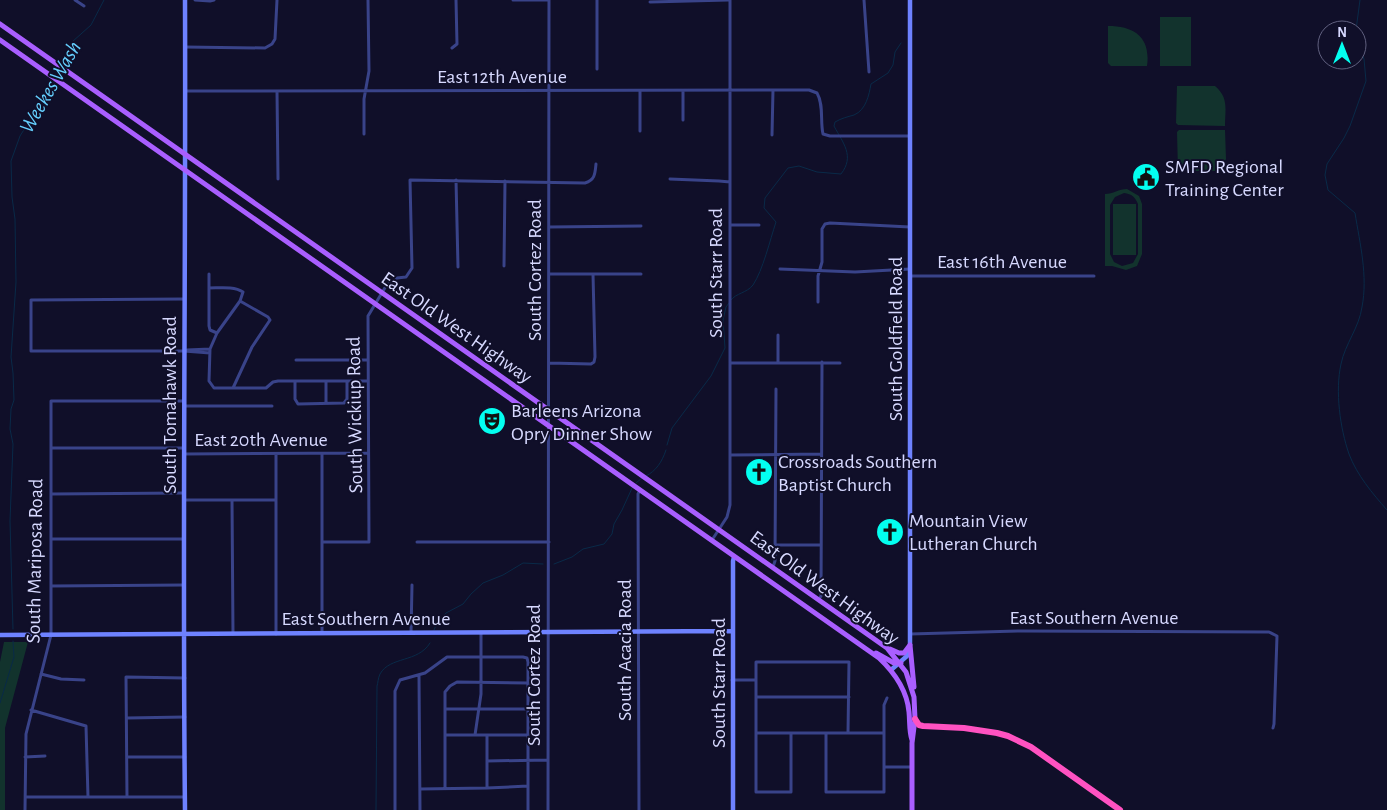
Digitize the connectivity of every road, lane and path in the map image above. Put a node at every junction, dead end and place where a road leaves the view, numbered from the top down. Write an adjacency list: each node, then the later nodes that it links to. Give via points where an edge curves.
1 (75, 0): 15 (street)
2 (185, 0): 19 (main road, South Tomahawk Road)
3 (195, 0): 4 (street)
4 (214, 0)
5 (277, 0): 19 (street, via 276,39 265,48)
6 (368, 0): 28 (street, via 369,71)
7 (456, 0): 21 (street, via 457,44)
8 (513, 0): 9 (street)
9 (548, 0): 24 (street, South Cortez Road)
10 (597, 0): 22 (street)
11 (729, 0): 14 (street); 30 (street, South Starr Road)
12 (864, 0): 23 (street)
13 (910, 0): 36 (main road, South Goldfield Road)
14 (650, 2)
15 (84, 6)
16 (0, 24): 17 (main road, East Old West Highway)
17 (18, 37): 20 (main road); 37 (main road, East Old West Highway)
18 (0, 40): 20 (main road, East Old West Highway)
19 (186, 47): 26 (main road, South Tomahawk Road)
20 (11, 48): 39 (main road, East Old West Highway)
21 (452, 48)
22 (597, 68)
23 (869, 72)
24 (548, 90): 28 (street, East 12th Avenue); 31 (street, East 12th Avenue); 44 (street, South Cortez Road)
25 (773, 90): 30 (street, East 12th Avenue); 35 (street); 36 (street, East 12th Avenue, via 817,93 823,134)
26 (186, 91): 27 (street, East 12th Avenue); 37 (main road, South Tomahawk Road)
27 (277, 91): 28 (street, East 12th Avenue); 40 (street)
28 (366, 91): 34 (street)
29 (683, 91): 30 (street, East 12th Avenue); 31 (street, East 12th Avenue); 32 (street)
30 (730, 91): 45 (street, South Starr Road)
31 (640, 92): 33 (street)
32 (683, 120)
33 (640, 131)
34 (364, 134)
35 (772, 135)
36 (910, 136): 50 (main road, South Goldfield Road)
37 (186, 155): 39 (main road, South Tomahawk Road); 63 (main road, East Old West Highway)
38 (596, 164): 44 (street, via 592,181)
39 (186, 171): 64 (main road, South Tomahawk Road); 67 (main road, East Old West Highway)
40 (278, 179)
41 (670, 179): 45 (street)
42 (456, 180): 43 (street); 52 (street); 63 (street, South Wickiup Road, via 410,180 412,268 406,277 391,282)
43 (505, 181): 44 (street); 51 (street)
44 (549, 182): 49 (street, South Cortez Road)
45 (730, 182): 46 (street, South Starr Road)
46 (730, 224): 47 (street); 76 (street, South Starr Road)
47 (759, 225)
48 (641, 226): 49 (street)
49 (549, 227): 57 (street, South Cortez Road)
50 (910, 227): 54 (main road, South Goldfield Road); 55 (street, via 825,224)
51 (504, 266)
52 (458, 267)
53 (780, 269): 55 (street, East 16th Avenue)
54 (910, 269): 55 (street, East 16th Avenue); 60 (main road, South Goldfield Road)
55 (820, 270): 66 (street)
56 (210, 274): 62 (street)
57 (549, 274): 58 (street); 75 (street, South Cortez Road)
58 (592, 274): 59 (street); 75 (street, via 594,362)
59 (641, 274)
60 (910, 276): 61 (street, East 16th Avenue); 129 (main road, South Goldfield Road)
61 (1094, 276)
62 (209, 288): 65 (street, via 240,289 243,292); 68 (street, via 209,326)
63 (383, 293): 67 (street, South Wickiup Road); 88 (main road, East Old West Highway)
64 (184, 299): 70 (main road, South Tomahawk Road); 70 (street, via 31,300 31,351)
65 (240, 301): 68 (street); 83 (street, via 270,320 252,347)
66 (818, 302)
67 (375, 304): 73 (street, South Wickiup Road, via 368,316); 89 (main road, East Old West Highway)
68 (217, 334): 71 (street)
69 (778, 335): 77 (street)
70 (184, 351): 71 (street); 85 (main road, South Tomahawk Road)
71 (210, 351): 83 (street, via 209,381 212,387)
72 (296, 360): 73 (street)
73 (368, 360): 82 (street, South Wickiup Road)
74 (822, 362): 77 (street); 78 (street); 97 (street)
75 (549, 363): 88 (street, South Cortez Road)
76 (730, 363): 77 (street); 98 (street, South Starr Road)
77 (778, 363)
78 (840, 363)
79 (295, 381): 80 (street); 83 (street, via 273,382 266,388); 86 (street, via 296,403)
80 (326, 381): 81 (street); 86 (street)
81 (347, 381): 82 (street); 86 (street, via 344,403)
82 (368, 381): 92 (street, South Wickiup Road)
83 (233, 388)
84 (776, 390): 96 (street)
85 (184, 403): 87 (street); 90 (street, South Mariposa Road, via 51,401); 91 (main road, South Tomahawk Road)
86 (326, 403)
87 (272, 406)
88 (548, 410): 89 (street, South Cortez Road); 105 (main road, East Old West Highway)
89 (548, 425): 99 (main road, East Old West Highway); 111 (street, South Cortez Road)
90 (51, 448): 91 (street, East 20th Avenue); 101 (street, South Mariposa Road)
91 (184, 448): 93 (main road, South Tomahawk Road)
92 (368, 453): 95 (street, East 20th Avenue); 109 (street, South Wickiup Road, via 369,542)
93 (184, 454): 94 (street, East 20th Avenue); 100 (main road, South Tomahawk Road)
94 (276, 454): 95 (street, East 20th Avenue); 104 (street)
95 (322, 454): 109 (street)
96 (775, 454): 97 (street); 98 (street); 112 (street)
97 (821, 454): 113 (street)
98 (730, 455): 105 (street, South Starr Road, via 730,509)
99 (635, 487): 108 (main road, East Old West Highway); 122 (street, South Acacia Road, via 638,494)
100 (184, 493): 101 (street); 102 (main road, South Tomahawk Road)
101 (51, 494): 107 (street, South Mariposa Road)
102 (184, 500): 103 (street); 106 (main road, South Tomahawk Road)
103 (232, 500): 104 (street); 127 (street)
104 (276, 500): 128 (street)
105 (719, 529): 108 (street, South Starr Road); 115 (main road, East Old West Highway)
106 (184, 539): 107 (street); 116 (main road, South Tomahawk Road)
107 (52, 540): 118 (street, South Mariposa Road)
108 (711, 540): 114 (main road, East Old West Highway)
109 (322, 542): 123 (street)
110 (417, 542): 111 (street)
111 (549, 542): 121 (street, South Cortez Road)
112 (776, 545): 113 (street); 115 (street)
113 (821, 545): 119 (street)
114 (734, 557): 120 (main road, South Starr Road); 132 (main road, East Old West Highway)
115 (773, 568): 119 (main road, East Old West Highway)
116 (184, 585): 118 (street); 126 (main road, South Tomahawk Road)
117 (412, 585): 124 (street)
118 (51, 586): 131 (street, South Mariposa Road)
119 (819, 599): 134 (main road, East Old West Highway)
120 (732, 631): 122 (main road, East Southern Avenue); 142 (main road, South Starr Road)
121 (549, 632): 122 (main road, East Southern Avenue); 125 (main road, East Southern Avenue); 174 (street, South Cortez Road)
122 (639, 632): 191 (street, South Acacia Road)
123 (322, 633): 124 (main road, East Southern Avenue); 128 (main road, East Southern Avenue)
124 (411, 633): 125 (main road, East Southern Avenue)
125 (481, 633): 135 (street)
126 (185, 634): 127 (main road, East Southern Avenue); 131 (main road, East Southern Avenue); 140 (main road, South Tomahawk Road)
127 (233, 634): 128 (main road, East Southern Avenue)
128 (276, 634)
129 (910, 634): 133 (main road, South Goldfield Road); 157 (street, East Southern Avenue, via 1269,632 1277,636)
130 (0, 635): 131 (main road, East Southern Avenue)
131 (51, 635): 138 (street, South Mariposa Road)
132 (857, 643): 136 (main road, via 894,663); 137 (main road, East Old West Highway)
133 (910, 645): 134 (main road, via 901,653); 136 (main road, South Goldfield Road, via 907,656); 148 (main road)
134 (887, 648): 136 (main road, East Old West Highway)
135 (481, 657): 139 (street, via 447,657); 144 (street); 145 (street, via 527,658)
136 (900, 663): 137 (main road, South Goldfield Road); 148 (main road, East Old West Highway)
137 (891, 670): 167 (main road, East Old West Highway, via 908,704)
138 (41, 674): 141 (street); 153 (street, South Mariposa Road)
139 (419, 675): 180 (street); 187 (street, via 404,678 395,691)
140 (185, 678): 154 (main road, South Tomahawk Road); 155 (street, via 126,678)
141 (84, 680)
142 (732, 680): 143 (street); 192 (main road, South Starr Road)
143 (756, 680): 146 (street); 147 (street, via 756,662 849,662)
144 (481, 682): 145 (street); 150 (street, via 457,682 450,686 445,692); 151 (street)
145 (528, 683): 152 (street)
146 (756, 697): 147 (street); 158 (street)
147 (848, 697): 161 (street)
148 (914, 697): 156 (main road, East Old West Highway)
149 (887, 698): 162 (street)
150 (445, 709): 151 (street); 164 (street)
151 (478, 709): 152 (street); 165 (street)
152 (528, 709): 163 (street)
153 (31, 710): 168 (street, South Mariposa Road); 183 (street, via 86,726)
154 (185, 717): 155 (street); 171 (main road, South Tomahawk Road)
155 (127, 718): 170 (street)
156 (915, 718): 167 (main road, East Old West Highway); 194 (highway, via 923,726 978,729 1013,738)
157 (1273, 728)
158 (756, 733): 159 (street); 159 (street, via 756,792 791,792)
159 (791, 733): 160 (street)
160 (826, 733): 161 (street); 175 (street, via 826,792 884,792)
161 (848, 733): 162 (street)
162 (883, 733): 175 (street)
163 (528, 734): 166 (street); 173 (street)
164 (445, 735): 165 (street); 178 (street)
165 (474, 735): 166 (street)
166 (487, 735): 172 (street)
167 (912, 743): 176 (main road)
168 (25, 756): 169 (street); 182 (street, South Mariposa Road)
169 (45, 756)
170 (127, 757): 171 (street); 184 (street)
171 (185, 757): 181 (main road, South Tomahawk Road)
172 (487, 760): 173 (street); 179 (street)
173 (528, 760): 174 (street); 177 (street)
174 (548, 760): 190 (street, South Cortez Road)
175 (884, 767): 176 (street)
176 (912, 767): 193 (main road)
177 (528, 786): 179 (street); 189 (street)
178 (445, 788): 179 (street); 180 (street)
179 (487, 788)
180 (420, 789): 188 (street)
181 (185, 796): 184 (street); 186 (main road, South Tomahawk Road)
182 (25, 797): 183 (street); 185 (street, South Mariposa Road)
183 (88, 797): 184 (street)
184 (127, 797)
185 (26, 810)
186 (185, 810)
187 (395, 810)
188 (420, 810)
189 (528, 810)
190 (548, 810)
191 (639, 810)
192 (733, 810)
193 (912, 810)
194 (1120, 810)

